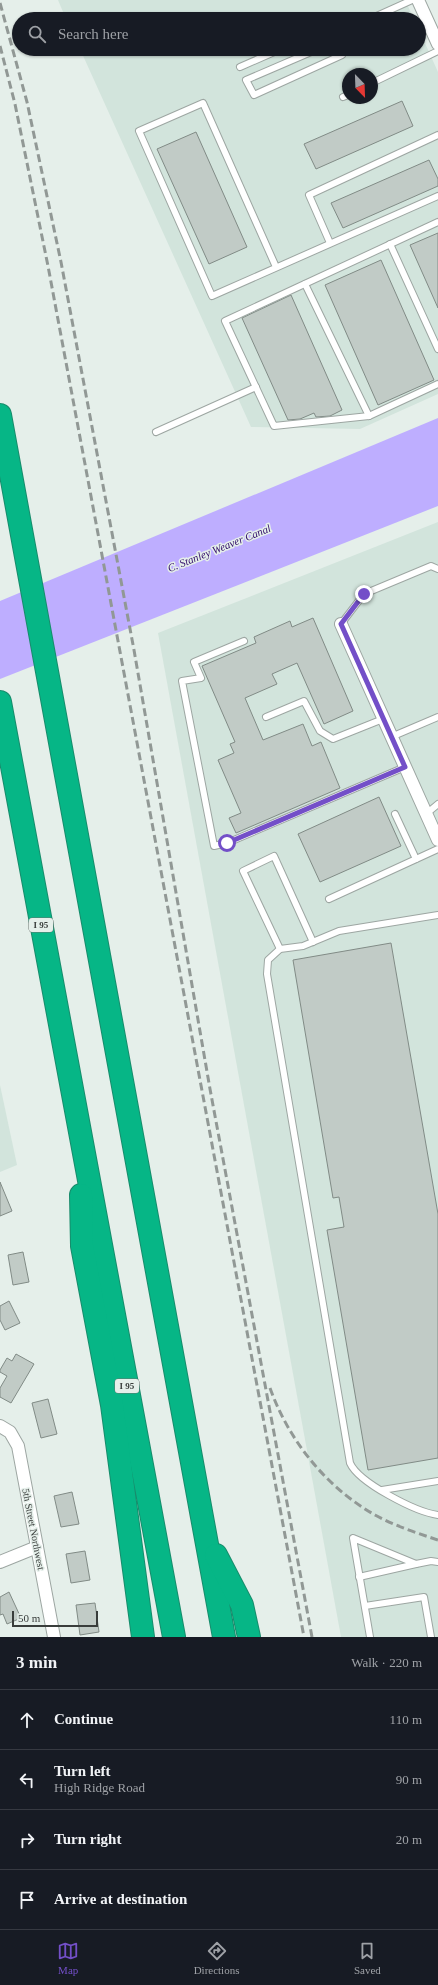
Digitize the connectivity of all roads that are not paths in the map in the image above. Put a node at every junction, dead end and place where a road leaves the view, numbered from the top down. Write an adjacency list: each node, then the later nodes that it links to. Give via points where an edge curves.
1 (412, 0): 3 (lane)
2 (418, 0): 4 (street)
3 (385, 12)
4 (423, 12)
5 (426, 18): 6 (street)
6 (438, 44)
7 (438, 51): 12 (lane)
8 (265, 56): 11 (lane)
9 (302, 56): 10 (lane, via 246,80 254,95)
10 (340, 56)
11 (240, 67)
12 (378, 81)
13 (438, 135): 16 (lane, via 309,195)
14 (438, 196): 16 (lane)
15 (438, 222): 17 (lane)
16 (330, 243): 18 (lane)
17 (390, 244): 19 (lane); 20 (lane)
18 (276, 267): 18 (lane, via 212,296 139,132 203,103)
19 (305, 284): 22 (lane, via 225,321); 24 (lane)
20 (438, 349)
21 (438, 384): 24 (lane)
22 (256, 387): 24 (lane, via 274,426); 25 (lane)
23 (0, 415): 50 (highway)
24 (369, 416)
25 (156, 432)
26 (438, 569): 27 (lane, via 431,566 364,594)
27 (341, 624): 32 (street)
28 (244, 641): 34 (lane, via 194,662 201,678 182,681 214,846 227,843)
29 (1, 708): 45 (highway, I 95)
30 (266, 717): 32 (lane, via 304,701 320,731 333,739)
31 (438, 717): 33 (lane)
32 (383, 719): 33 (street)
33 (391, 737): 34 (street)
34 (405, 767): 37 (street)
35 (438, 804): 37 (lane)
36 (395, 814): 40 (lane)
37 (426, 814): 38 (street)
38 (438, 840)
39 (438, 849): 40 (lane)
40 (416, 859): 41 (lane)
41 (329, 899)
42 (438, 915): 43 (lane, via 339,931)
43 (313, 942): 44 (lane); 44 (lane, via 274,856 243,871)
44 (280, 949): 48 (lane, via 268,960 267,974 350,1463 359,1477)
45 (80, 1136): 58 (highway, via 82,1246 114,1420); 59 (highway, I 95)
46 (2, 1427): 51 (street, 5th Street Northwest, via 16,1439)
47 (438, 1481): 48 (lane)
48 (382, 1490): 49 (lane, via 412,1507)
49 (438, 1515)
50 (205, 1536): 60 (highway); 61 (highway, via 242,1605)
51 (37, 1547): 52 (street); 57 (street, 5th Street Northwest)
52 (0, 1562)
53 (438, 1562): 54 (lane)
54 (416, 1564): 55 (lane); 55 (lane, via 352,1538)
55 (359, 1576): 56 (lane)
56 (364, 1606): 62 (lane); 63 (lane, via 424,1597)
57 (54, 1637)
58 (144, 1637)
59 (174, 1637)
60 (224, 1637)
61 (249, 1637)
62 (370, 1637)
63 (431, 1637)

